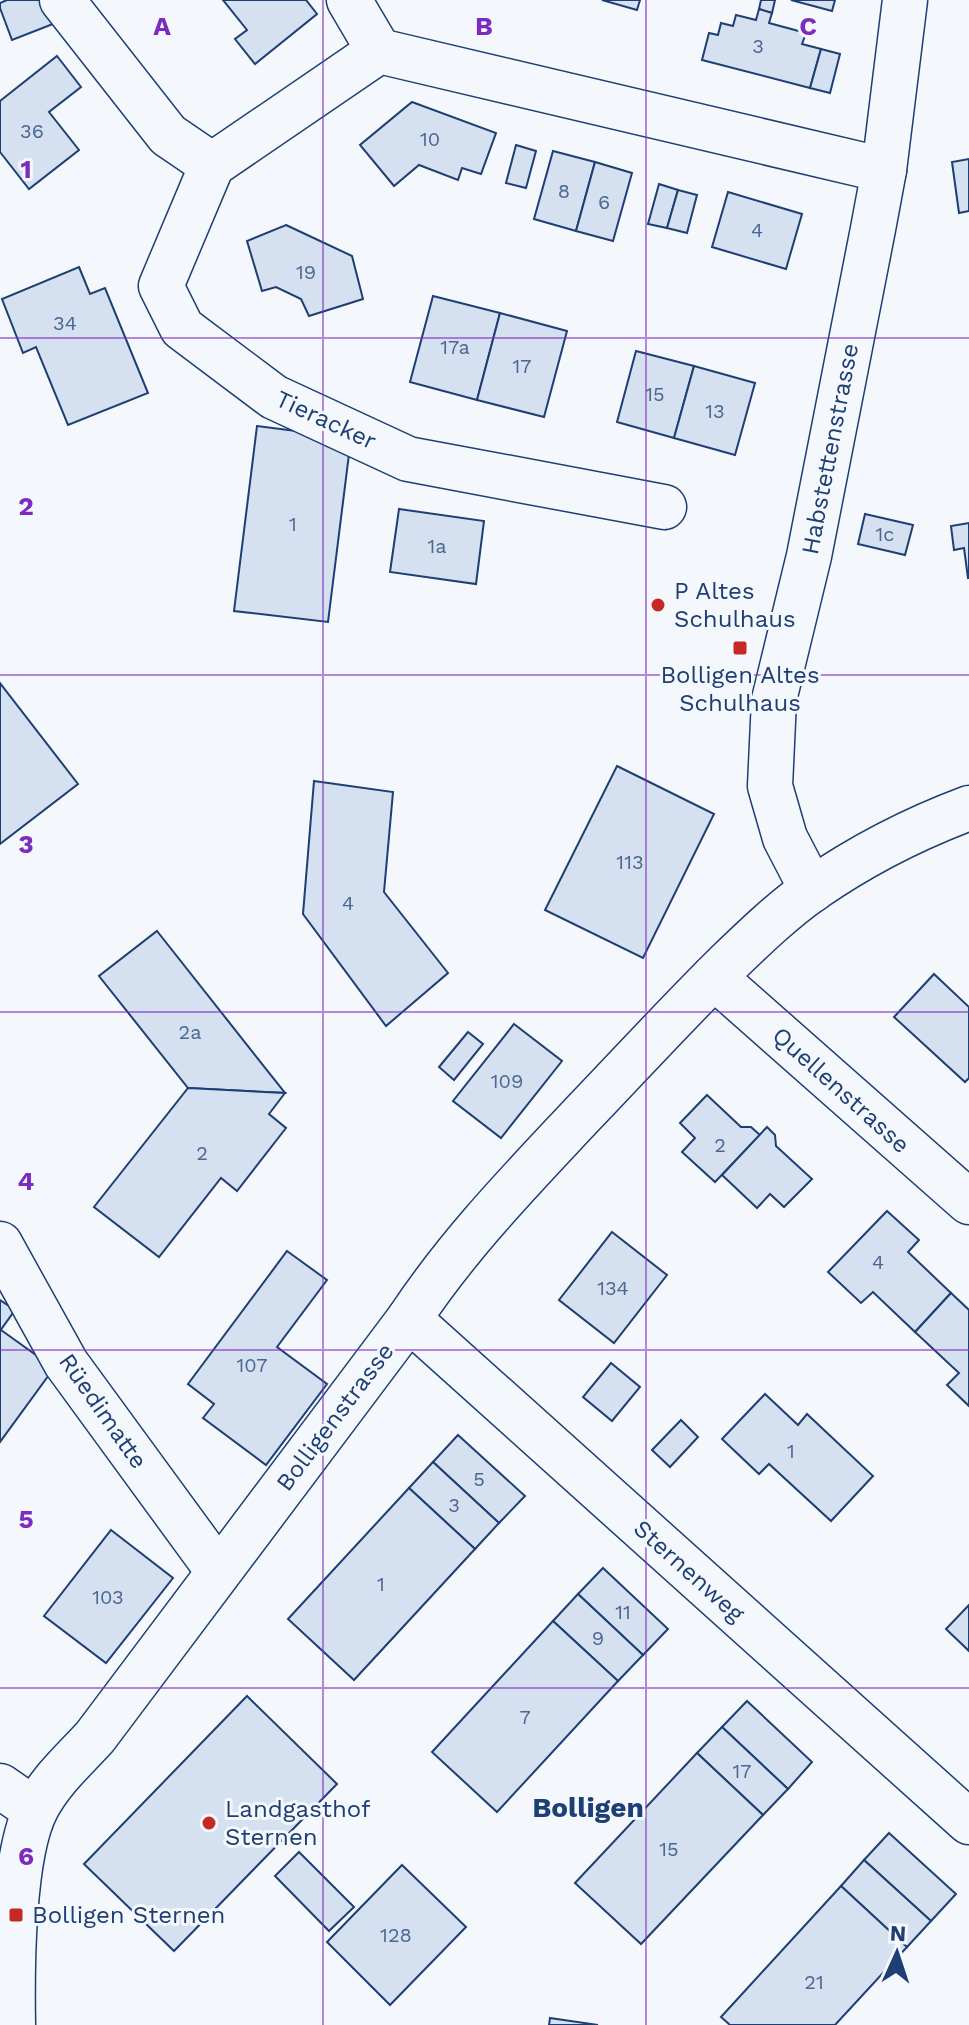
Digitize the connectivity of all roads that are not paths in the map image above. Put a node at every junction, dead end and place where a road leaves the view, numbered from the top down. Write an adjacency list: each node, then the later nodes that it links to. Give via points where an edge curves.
1 (62, 0): 5 (street, via 168,135)
2 (349, 0): 4 (street)
3 (905, 0): 6 (street, Habstettenstrasse)
4 (379, 51): 5 (street); 6 (street)
5 (212, 165): 7 (street, Tieracker, via 161,286 182,328 274,397 408,459)
6 (884, 170): 9 (street, Habstettenstrasse, via 809,556 774,700 770,786 785,838)
7 (664, 507)
8 (969, 808): 9 (street, Bolligenstrasse, via 887,843)
9 (812, 890): 10 (street, Bolligenstrasse)
10 (714, 977): 11 (street, Quellenstrasse); 13 (street, Bolligenstrasse, via 507,1193)
11 (969, 1202)
12 (0, 1244): 14 (street, Rüedimatte, via 66,1363)
13 (409, 1319): 14 (street, Bolligenstrasse); 16 (street, Sternenweg)
14 (218, 1571): 15 (street, Bolligenstrasse, via 95,1737 51,1783)
15 (12, 1800): 17 (street, Bolligenstrasse, via 27,1829 16,1915)
16 (969, 1822)
17 (13, 2025)

